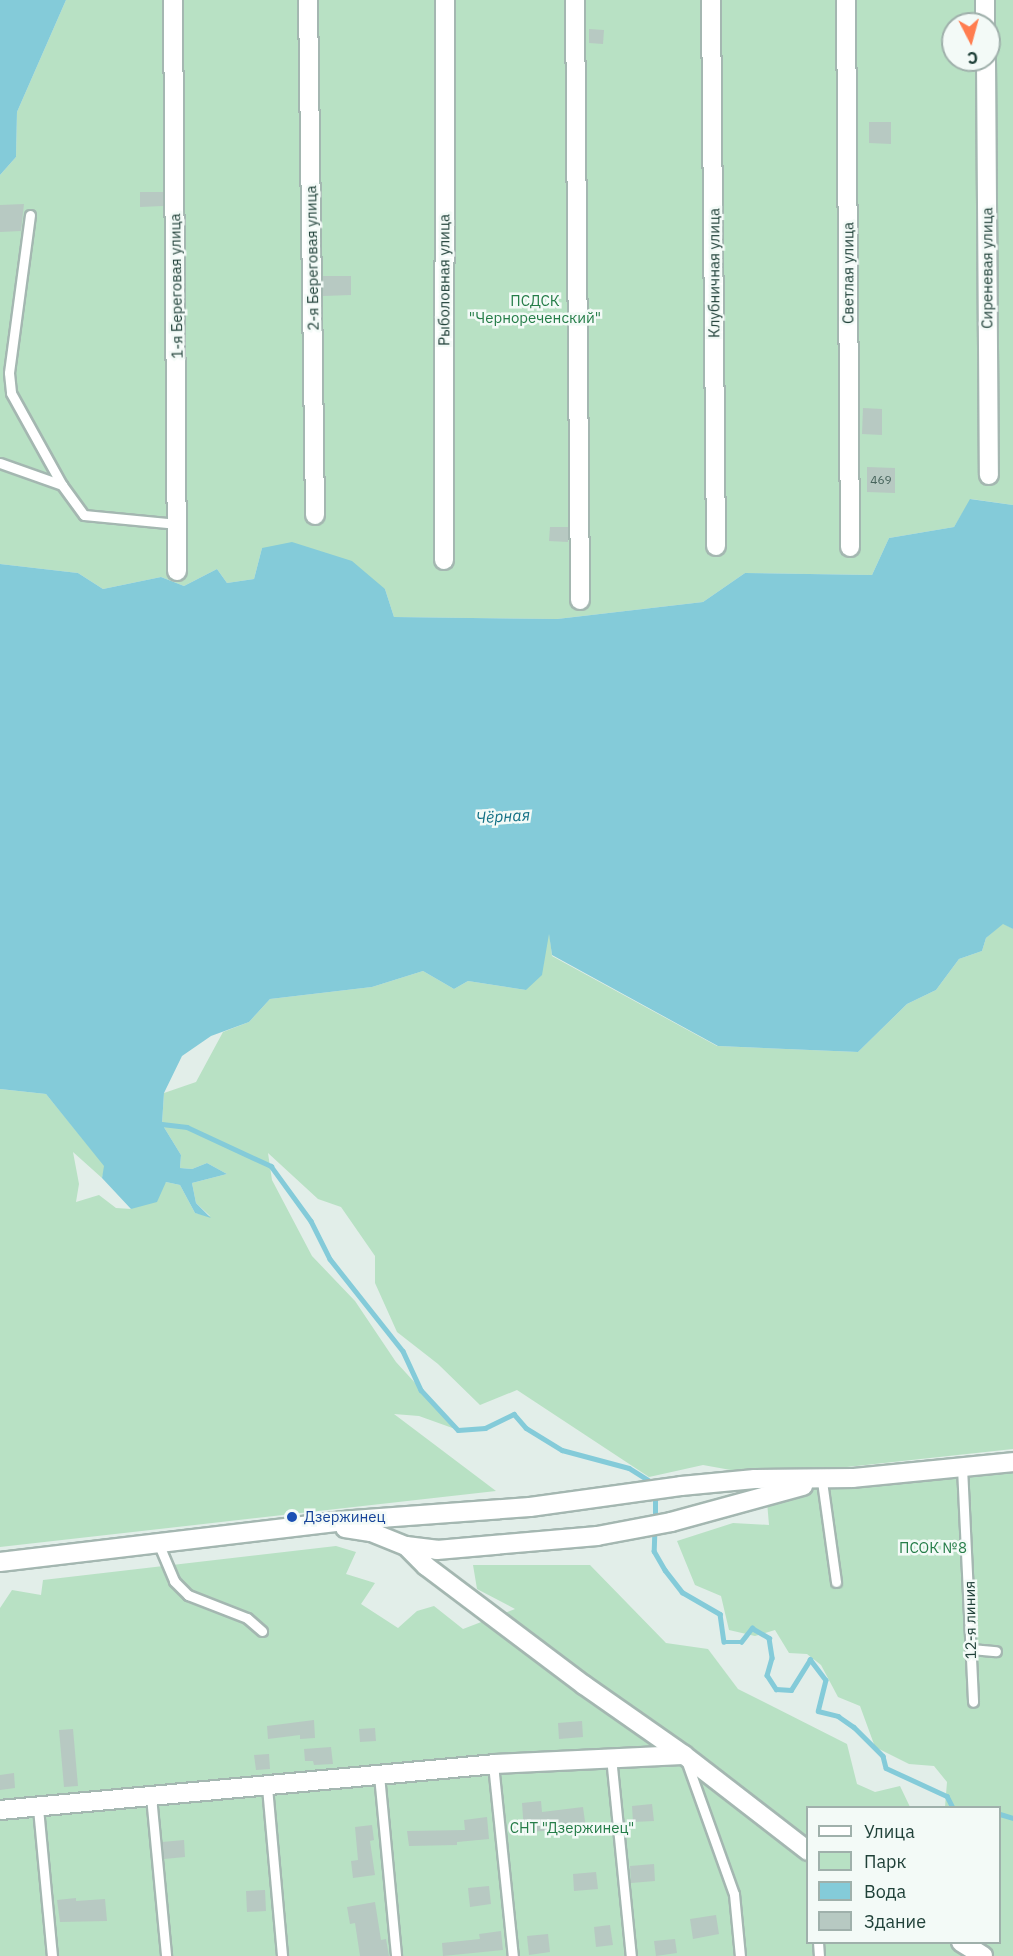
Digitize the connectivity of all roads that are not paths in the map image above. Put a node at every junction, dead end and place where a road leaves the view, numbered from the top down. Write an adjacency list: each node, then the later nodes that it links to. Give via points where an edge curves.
1 (173, 0): 13 (street, 1-я Береговая улица)
2 (308, 0): 12 (street, 2-я Береговая улица)
3 (445, 0): 16 (street, Рыболовная улица)
4 (575, 0): 18 (street)
5 (711, 0): 14 (street, Клубничная улица)
6 (846, 0): 15 (street, Светлая улица)
7 (986, 72): 10 (street, Сиреневая улица)
8 (30, 215): 11 (lane, via 9,373 11,393)
9 (0, 463): 11 (lane)
10 (989, 475)
11 (62, 485): 13 (lane, via 84,515)
12 (315, 515)
13 (178, 524): 17 (street, 1-я Береговая улица)
14 (716, 546)
15 (850, 547)
16 (444, 560)
17 (177, 571)
18 (580, 600)
19 (1013, 1462): 20 (street)
20 (962, 1467): 21 (street); 28 (lane, 12-я линия)
21 (822, 1481): 22 (street, via 755,1479 681,1485 530,1507); 24 (street, via 620,1533 437,1550); 26 (lane)
22 (316, 1526): 23 (street); 24 (street, via 370,1532)
23 (159, 1545): 25 (street); 27 (lane, via 174,1581 188,1595 247,1618)
24 (406, 1546): 31 (street, via 426,1566 584,1685)
25 (0, 1563)
26 (836, 1582)
27 (262, 1631)
28 (971, 1649): 29 (lane); 30 (lane, 12-я линия)
29 (996, 1651)
30 (973, 1702)
31 (684, 1755): 32 (street); 39 (street); 47 (lane, via 734,1894)
32 (611, 1757): 33 (street); 46 (lane)
33 (493, 1764): 34 (street); 45 (lane)
34 (379, 1775): 35 (street); 44 (lane)
35 (267, 1787): 36 (street); 43 (lane)
36 (151, 1796): 37 (street); 42 (lane)
37 (38, 1808): 38 (street); 41 (lane)
38 (0, 1810)
39 (806, 1850)
40 (963, 1944): 48 (street)
41 (52, 1956)
42 (166, 1956)
43 (282, 1956)
44 (396, 1956)
45 (513, 1956)
46 (631, 1956)
47 (740, 1956)
48 (983, 1956)

